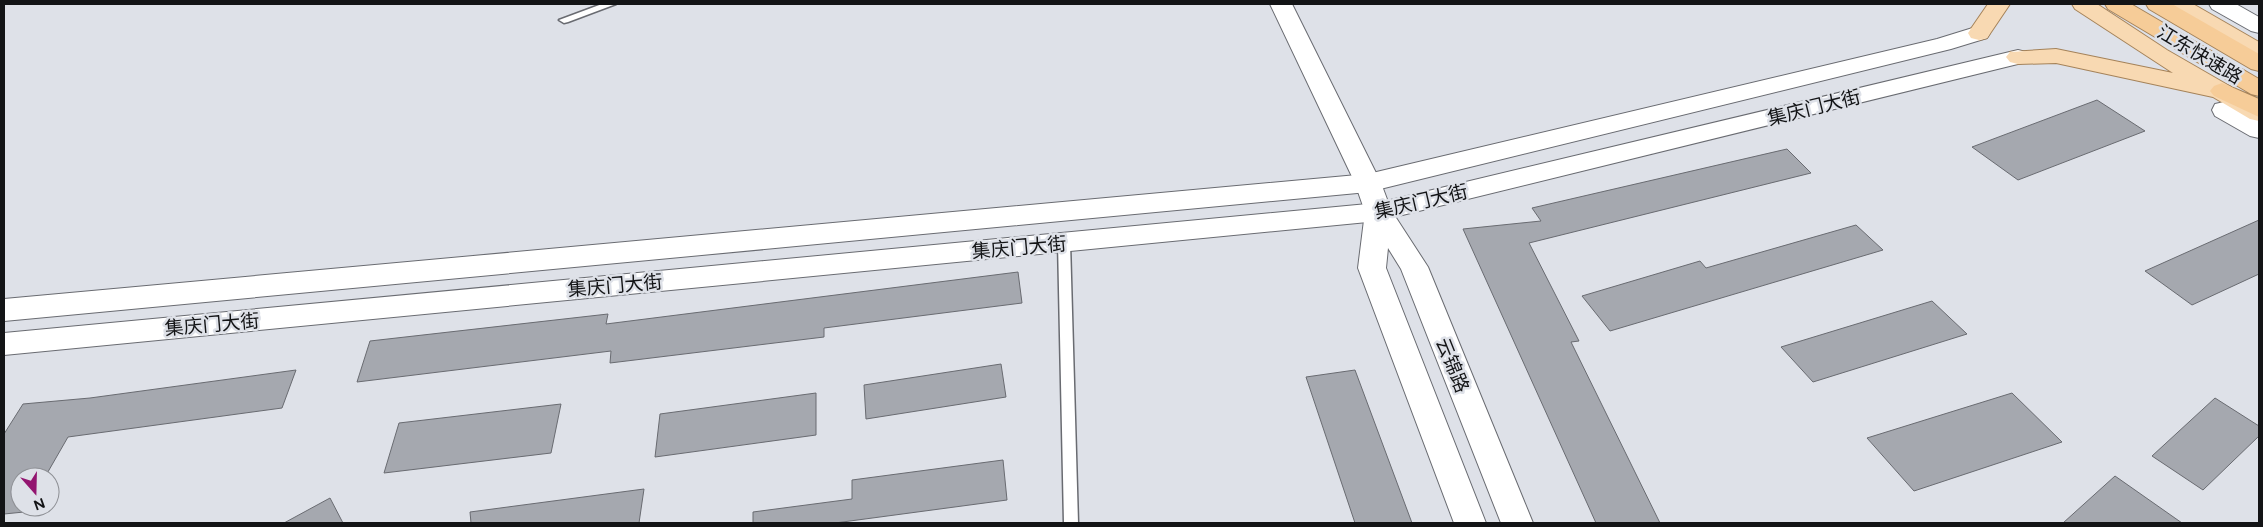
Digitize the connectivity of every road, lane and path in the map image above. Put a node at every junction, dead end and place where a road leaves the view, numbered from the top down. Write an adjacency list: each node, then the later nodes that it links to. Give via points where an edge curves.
1 (611, 4): 9 (lane)
2 (1281, 4): 18 (main road, 云锦路)
3 (1999, 4): 18 (main road, 集庆门大街, via 1979,33 1943,44)
4 (2084, 4): 14 (main road)
5 (2116, 4): 13 (highway, 江东快速路)
6 (2157, 4): 12 (highway, 江东快速路)
7 (2178, 4): 11 (main road)
8 (2220, 4): 10 (main road)
9 (564, 20)
10 (2259, 26)
11 (2259, 52)
12 (2259, 64)
13 (2259, 89)
14 (2223, 101): 15 (highway); 16 (main road); 17 (main road); 19 (main road, 集庆门大街, via 2056,56 2018,57)
15 (2259, 109)
16 (2259, 113)
17 (2259, 130)
18 (1368, 183): 19 (main road, 云锦路); 21 (main road, 集庆门大街)
19 (1378, 212): 20 (main road, 集庆门大街); 24 (main road, 云锦路, via 1372,268); 25 (main road, 云锦路, via 1414,267)
20 (1064, 242): 22 (main road, 集庆门大街); 23 (lane)
21 (4, 310)
22 (4, 344)
23 (1071, 523)
24 (1470, 523)
25 (1516, 523)

